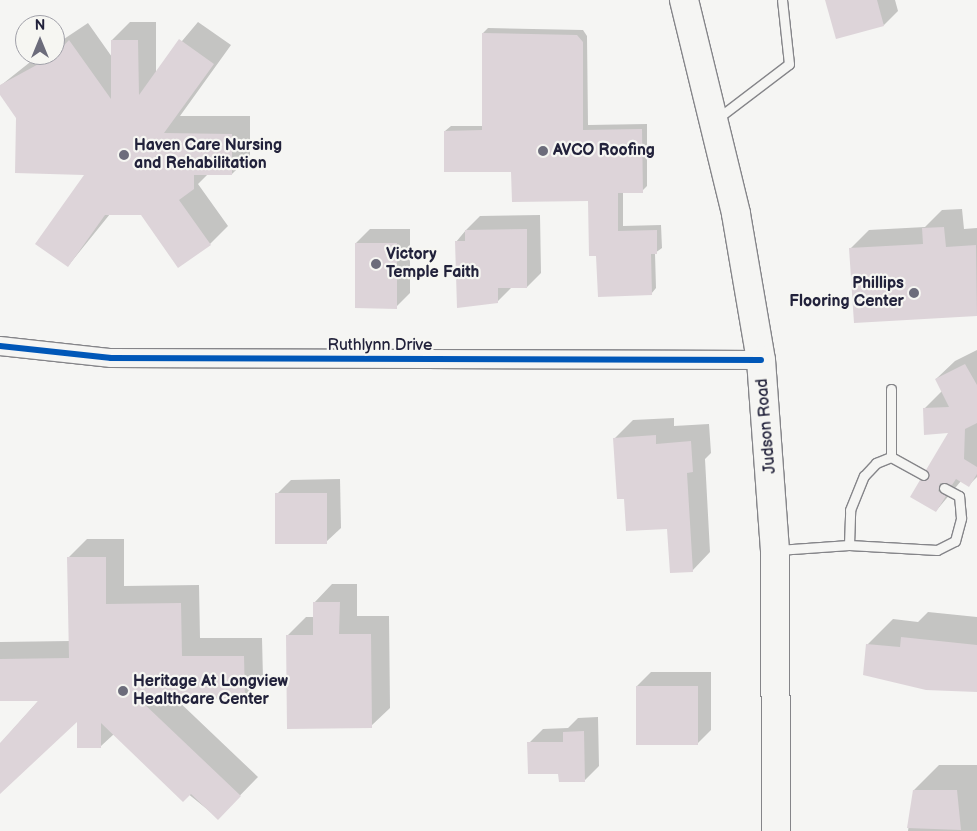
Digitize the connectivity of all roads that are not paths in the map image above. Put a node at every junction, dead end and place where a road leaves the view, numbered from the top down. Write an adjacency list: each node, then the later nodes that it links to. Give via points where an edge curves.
1 (684, 0): 3 (main road, Judson Road)
2 (780, 1): 3 (lane, via 789,64)
3 (715, 120): 5 (main road, Judson Road, via 745,256)
4 (0, 346): 5 (street, Ruthlynn Drive, via 110,358)
5 (761, 360): 11 (main road, Judson Road)
6 (891, 388): 7 (lane)
7 (891, 457): 8 (lane); 10 (lane, via 876,463 864,476 850,510)
8 (923, 475)
9 (944, 488): 10 (lane, via 958,496 961,518 955,541 937,550)
10 (849, 545): 11 (lane)
11 (775, 550): 12 (main road, Judson Road)
12 (776, 831)

